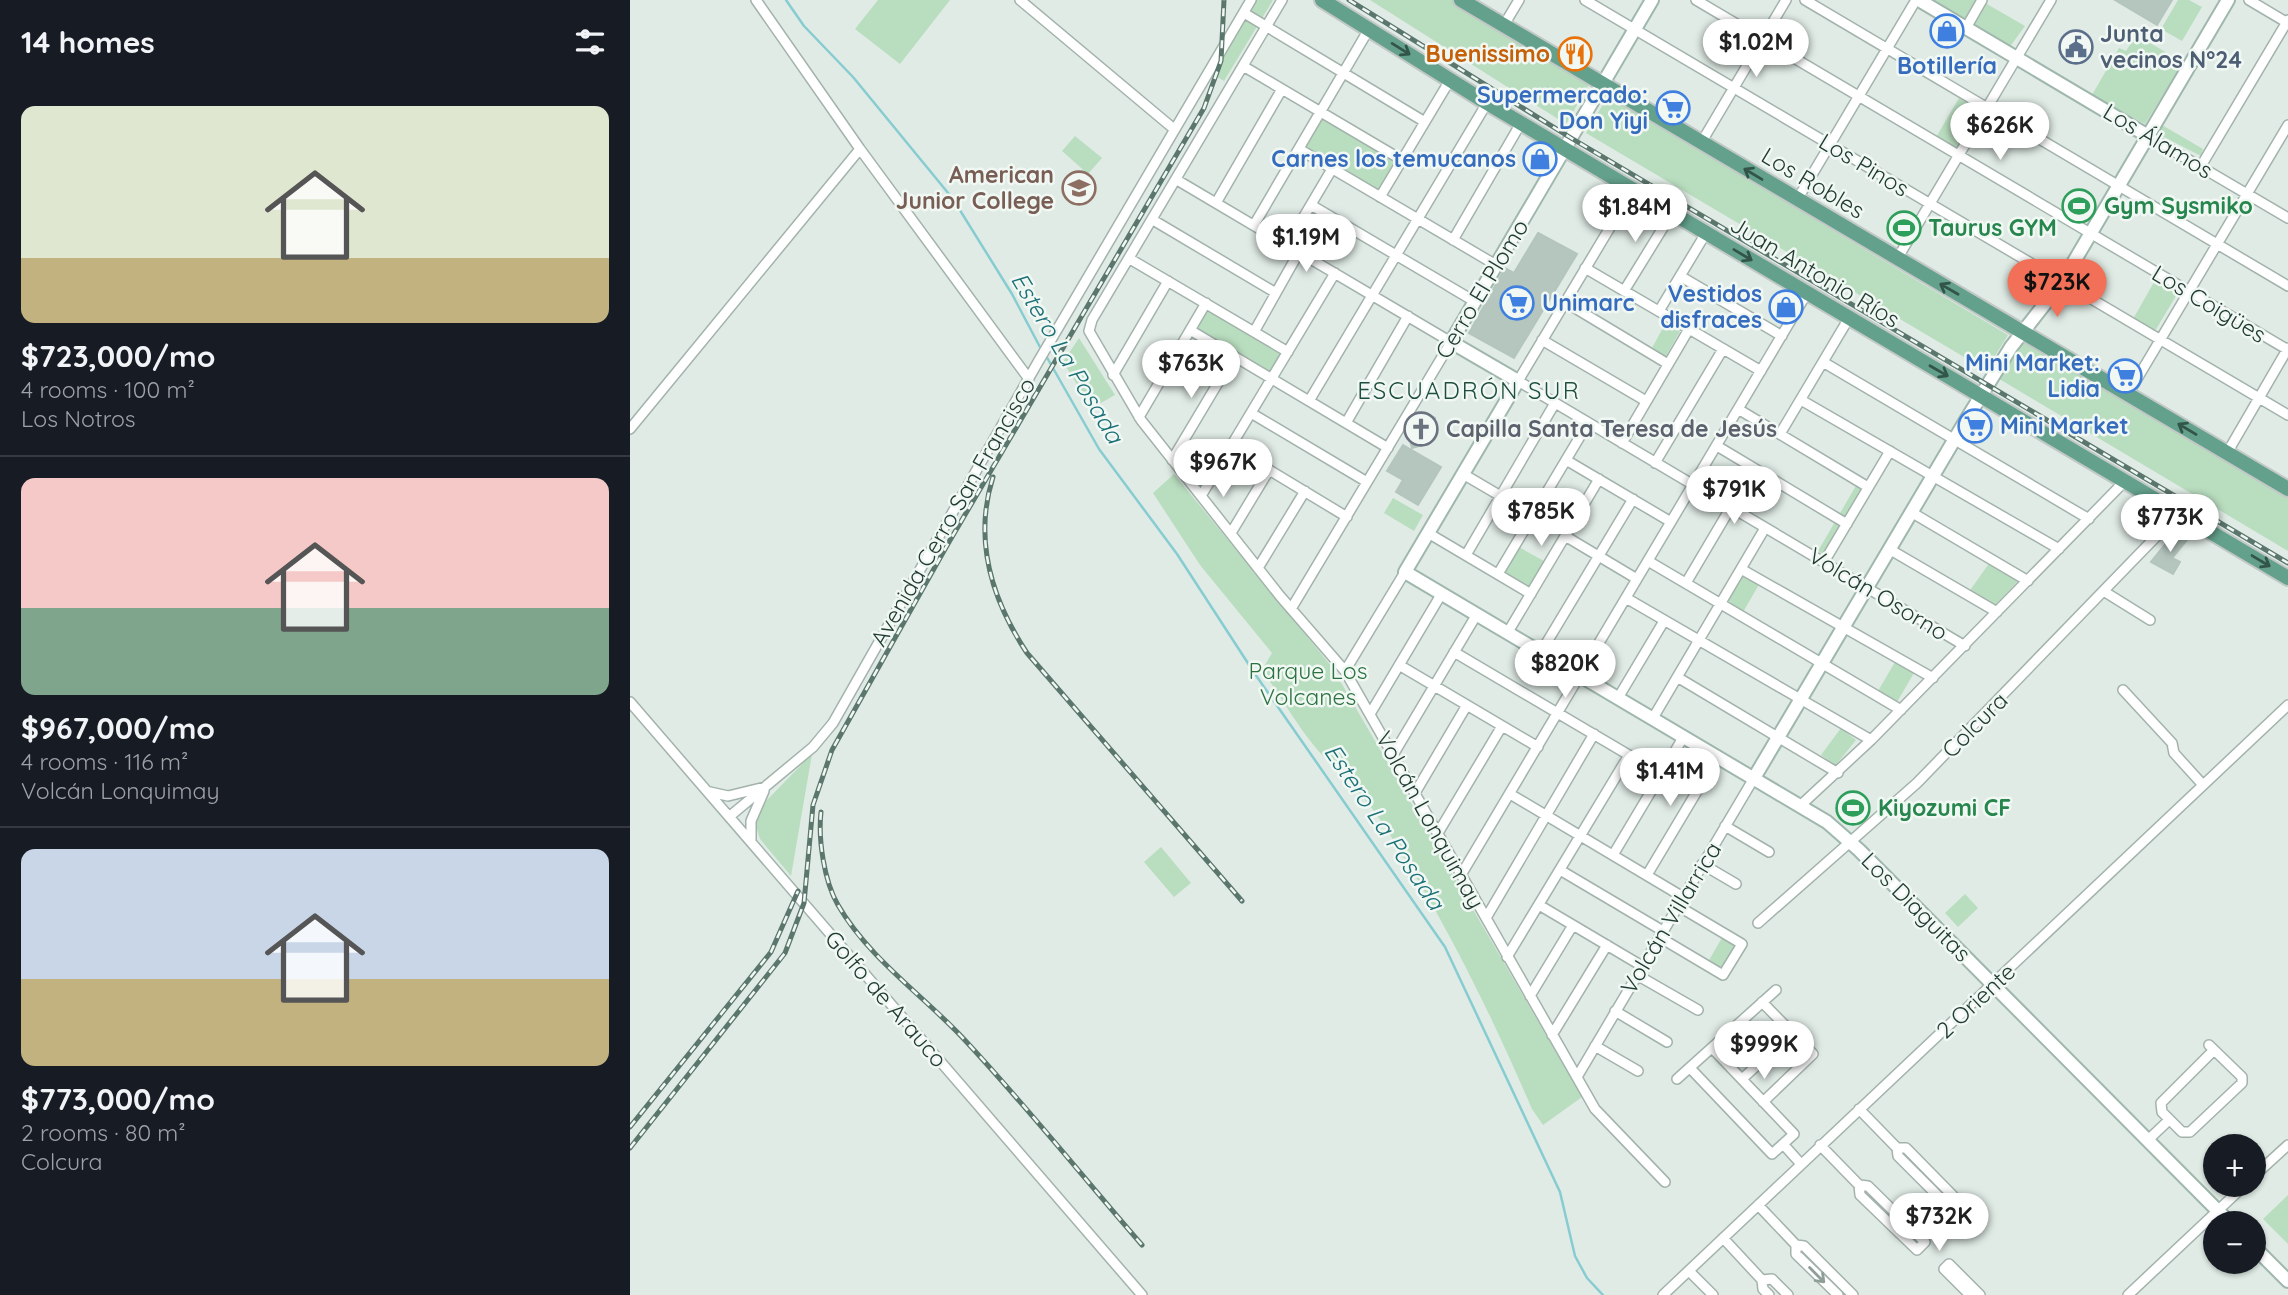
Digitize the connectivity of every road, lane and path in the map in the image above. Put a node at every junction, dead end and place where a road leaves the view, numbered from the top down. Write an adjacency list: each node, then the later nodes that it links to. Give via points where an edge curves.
1 (756, 0): 45 (street)
2 (1020, 0): 41 (street)
3 (1251, 0): 18 (street, Avenida Cerro San Francisco)
4 (1282, 0): 21 (street)
5 (1322, 0): 23 (main road, Juan Antonio Ríos)
6 (1461, 0): 20 (main road, Los Robles)
7 (1518, 0): 20 (street)
8 (1585, 0): 24 (street, Los Pinos)
9 (1652, 0): 24 (street, Cerro El Plomo)
10 (1696, 0): 25 (street, Los Coigües)
11 (1786, 0): 25 (street)
12 (1805, 0): 26 (street)
13 (1918, 0): 22 (street, Los Álamos); 26 (street)
14 (1982, 0): 22 (street)
15 (2051, 0): 27 (street)
16 (2228, 0): 42 (street, Volcán Villarrica)
17 (2249, 0): 19 (street)
18 (1244, 13): 21 (street); 41 (street, Avenida Cerro San Francisco)
19 (2287, 21): 50 (street)
20 (1504, 25): 31 (main road, Los Robles)
21 (1266, 27): 28 (street); 29 (street)
22 (1966, 27): 27 (street, Los Álamos)
23 (1369, 29): 29 (street); 30 (main road, Juan Antonio Ríos, one-way to 30)
24 (1635, 30): 31 (street, Cerro El Plomo); 32 (street, Los Pinos)
25 (1762, 39): 32 (street); 34 (street, Los Coigües)
26 (1887, 49): 34 (street); 36 (street)
27 (2017, 58): 36 (street); 42 (street, Los Álamos)
28 (1243, 66): 33 (street); 52 (street)
29 (1343, 73): 37 (street); 38 (street)
30 (1450, 80): 35 (main road, Juan Antonio Ríos); 38 (street)
31 (1603, 83): 43 (main road, Los Robles); 47 (street, Cerro El Plomo)
32 (1733, 88): 43 (street); 44 (street, Los Pinos)
33 (1282, 89): 37 (street); 58 (street)
34 (1859, 96): 44 (street); 48 (street, Los Coigües)
35 (1487, 103): 39 (main road, Juan Antonio Ríos); 63 (street)
36 (1987, 108): 48 (street); 53 (street)
37 (1320, 112): 46 (street); 49 (street)
38 (1425, 122): 49 (street)
39 (1521, 123): 47 (main road, Juan Antonio Ríos); 68 (street)
40 (2288, 125): 55 (street)
41 (1174, 129): 109 (street, Avenida Cerro San Francisco)
42 (2148, 136): 50 (street, Los Álamos); 53 (street, Volcán Villarrica)
43 (1701, 143): 57 (main road, Los Robles, one-way to 43)
44 (1830, 145): 57 (street); 59 (street, Los Pinos)
45 (860, 149): 109 (street); 125 (street)
46 (1299, 149): 51 (street); 65 (street)
47 (1564, 149): 54 (main road, Juan Antonio Ríos); 75 (street, Cerro El Plomo)
48 (1958, 155): 59 (street); 67 (street, Los Coigües)
49 (1402, 160): 56 (street)
50 (2201, 166): 55 (street, Los Álamos)
51 (1332, 169): 56 (street); 60 (street)
52 (1177, 180): 58 (street, Volcán Osorno); 64 (street)
53 (2119, 186): 67 (street, Volcán Villarrica); 69 (street)
54 (1633, 189): 61 (main road, Juan Antonio Ríos); 76 (street)
55 (2247, 194): 62 (street, Los Álamos); 69 (street)
56 (1380, 197): 63 (street)
57 (1797, 200): 74 (main road, Los Robles)
58 (1216, 203): 65 (street, Volcán Osorno)
59 (1930, 204): 74 (street); 80 (street, Los Pinos)
60 (1311, 205): 70 (street); 72 (street)
61 (1672, 212): 66 (main road, Juan Antonio Ríos); 82 (street)
62 (2288, 218)
63 (1418, 219): 68 (street); 72 (street)
64 (1153, 220): 73 (street); 84 (street)
65 (1254, 225): 70 (street, Volcán Osorno)
66 (1706, 233): 78 (street); 85 (main road, Juan Antonio Ríos, one-way to 85)
67 (2090, 233): 80 (street, Volcán Villarrica); 83 (street, Los Coigües)
68 (1453, 240): 75 (street)
69 (2217, 244): 81 (street); 83 (street)
70 (1287, 245): 71 (street, Volcán Osorno)
71 (1299, 252): 77 (street, Volcán Osorno); 84 (street)
72 (1396, 255): 86 (street); 87 (street)
73 (1130, 259): 79 (street); 108 (street, Volcán Lonquimay, via 1089,327)
74 (1897, 259): 96 (main road, Los Robles, one-way to 74)
75 (1496, 265): 87 (street, Cerro El Plomo)
76 (1585, 268): 82 (street); 88 (street)
77 (1335, 273): 86 (street, Volcán Osorno); 103 (street)
78 (1680, 276): 90 (street); 97 (street)
79 (1168, 281): 89 (street); 108 (street)
80 (2062, 282): 96 (street, Volcán Villarrica); 99 (street, Los Pinos)
81 (2288, 286)
82 (1625, 291): 90 (street)
83 (2189, 292): 99 (street); 102 (street, Los Coigües)
84 (1276, 293): 95 (street)
85 (1807, 293): 92 (main road, Juan Antonio Ríos); 97 (street)
86 (1372, 295): 91 (street, Volcán Osorno); 116 (street)
87 (1474, 301): 100 (street, Cerro El Plomo)
88 (1565, 302): 98 (street); 106 (street)
89 (1206, 303): 94 (street); 95 (street)
90 (1659, 311): 93 (street)
91 (1408, 316): 100 (street, Volcán Osorno); 123 (street)
92 (1849, 318): 105 (street); 113 (main road, Juan Antonio Ríos, one-way to 113)
93 (1689, 329): 101 (street); 106 (street)
94 (1190, 330): 104 (street); 122 (street)
95 (1254, 332): 103 (street)
96 (2023, 333): 112 (main road, Los Robles); 113 (street, Volcán Villarrica)
97 (1782, 336): 107 (street)
98 (1542, 340): 111 (street); 117 (street)
99 (2160, 340): 112 (street); 114 (street, Los Pinos)
100 (1451, 342): 111 (street, Volcán Osorno); 131 (street, Cerro El Plomo)
101 (1723, 349): 107 (street); 136 (street)
102 (2288, 349): 114 (street)
103 (1288, 352): 110 (street)
104 (1234, 356): 110 (street); 134 (street)
105 (1823, 362): 115 (street); 127 (street)
106 (1668, 364): 117 (street)
107 (1761, 371): 119 (street)
108 (1113, 375): 122 (street, Volcán Lonquimay)
109 (1029, 379): 223 (street, Avenida Cerro San Francisco, via 833,723 813,747)
110 (1272, 379): 116 (street); 120 (street)
111 (1518, 381): 118 (street, Volcán Osorno); 138 (street)
112 (2128, 394): 133 (main road, Los Robles, one-way to 112)
113 (1981, 396): 127 (street, Volcán Villarrica); 141 (main road, Juan Antonio Ríos)
114 (2259, 398): 121 (street, Los Pinos); 133 (street)
115 (1801, 400): 126 (street); 132 (street)
116 (1309, 401): 123 (street)
117 (1646, 401): 128 (street)
118 (1555, 403): 124 (street, Volcán Osorno); 148 (street)
119 (1738, 409): 126 (street); 129 (street)
120 (1251, 413): 130 (street); 142 (street)
121 (2288, 415)
122 (1139, 417): 134 (street, Volcán Lonquimay)
123 (1346, 423): 131 (street)
124 (1588, 423): 128 (street, Volcán Osorno); 135 (street)
125 (630, 429)
126 (1780, 434): 144 (street)
127 (1955, 439): 139 (street, Volcán Villarrica); 155 (street)
128 (1622, 443): 136 (street, Volcán Osorno)
129 (1717, 446): 143 (street); 157 (street)
130 (1231, 447): 137 (street); 147 (street)
131 (1388, 447): 142 (street, Cerro El Plomo)
132 (1890, 451): 139 (street); 144 (street)
133 (2227, 453): 145 (main road, Los Robles)
134 (1172, 460): 147 (street, Volcán Lonquimay)
135 (1566, 460): 140 (street); 153 (street)
136 (1655, 463): 143 (street, Volcán Osorno)
137 (1269, 470): 146 (street); 159 (street)
138 (1463, 474): 148 (street); 160 (street)
139 (1933, 476): 151 (street, Volcán Villarrica); 163 (street)
140 (1599, 479): 149 (street); 161 (street)
141 (2125, 481): 152 (main road, Juan Antonio Ríos); 155 (street)
142 (1367, 482): 154 (street, Cerro El Plomo)
143 (1693, 485): 150 (street, Volcán Osorno); 156 (street)
144 (1868, 487): 157 (street)
145 (2288, 489)
146 (1305, 491): 154 (street); 168 (street)
147 (1201, 496): 159 (street, Volcán Lonquimay)
148 (1500, 496): 153 (street); 164 (street)
149 (1633, 499): 156 (street); 165 (street)
150 (1731, 507): 158 (street, Volcán Osorno); 175 (street)
151 (1911, 512): 162 (street, Volcán Villarrica); 174 (street)
152 (2179, 513): 172 (main road, Juan Antonio Ríos, one-way to 172); 177 (street, Colcura)
153 (1533, 515): 171 (street)
154 (1347, 517): 182 (street, Cerro El Plomo)
155 (2089, 519): 163 (street)
156 (1671, 522): 166 (street)
157 (1847, 524): 167 (street)
158 (1765, 528): 167 (street, Volcán Osorno); 169 (street)
159 (1231, 533): 168 (street, Volcán Lonquimay)
160 (1428, 533): 164 (street); 170 (street)
161 (1565, 536): 165 (street); 179 (street)
162 (1889, 549): 176 (street, Volcán Villarrica); 183 (street)
163 (2059, 549): 174 (street)
164 (1466, 555): 171 (street)
165 (1599, 556): 173 (street); 192 (street)
166 (1648, 561): 173 (street); 175 (street)
167 (1824, 562): 176 (street, Volcán Osorno)
168 (1258, 568): 182 (street, Volcán Lonquimay)
169 (1741, 569): 181 (street); 187 (street)
170 (1405, 572): 178 (street, Los Diaguitas); 195 (street)
171 (1498, 574): 179 (street)
172 (2288, 578)
173 (1637, 579): 180 (street)
174 (2028, 581): 183 (street)
175 (1686, 583): 181 (street)
176 (1867, 587): 187 (street, Volcán Villarrica); 190 (street, Volcán Osorno)
177 (2105, 592): 185 (street); 234 (street, Colcura)
178 (1442, 593): 184 (street, Los Diaguitas); 194 (street)
179 (1531, 594): 188 (street)
180 (1626, 598): 186 (street); 196 (street)
181 (1721, 603): 189 (street); 193 (street)
182 (1291, 609): 195 (street, Volcán Lonquimay)
183 (1997, 612): 190 (street)
184 (1477, 614): 188 (street, Los Diaguitas); 191 (street)
185 (2150, 620)
186 (1664, 621): 189 (street); 201 (street)
187 (1843, 627): 193 (street, Volcán Villarrica); 198 (street)
188 (1508, 632): 192 (street, Los Diaguitas)
189 (1699, 641): 197 (street); 202 (street)
190 (1965, 646): 198 (street)
191 (1454, 652): 199 (street); 207 (street)
192 (1541, 652): 196 (street, Los Diaguitas)
193 (1822, 663): 202 (street, Volcán Villarrica); 206 (street)
194 (1399, 665): 199 (street); 208 (street)
195 (1345, 671): 208 (street, Volcán Lonquimay)
196 (1580, 675): 201 (street, Los Diaguitas); 207 (street)
197 (1677, 677): 209 (street); 213 (street)
198 (1933, 678): 206 (street)
199 (1434, 685): 204 (street); 216 (street)
200 (2123, 690): 222 (street)
201 (1618, 698): 209 (street, Los Diaguitas)
202 (1800, 699): 213 (street, Volcán Villarrica); 214 (street)
203 (630, 702): 224 (street, Golfo de Arauco)
204 (1467, 705): 210 (street); 225 (street)
205 (2288, 705): 222 (street, 2 Oriente)
206 (1901, 710): 214 (street)
207 (1558, 713): 211 (street); 215 (street)
208 (1370, 714): 216 (street, Volcán Lonquimay)
209 (1653, 718): 212 (street, Los Diaguitas)
210 (1502, 726): 215 (street); 231 (street)
211 (1594, 734): 217 (street); 229 (street)
212 (1684, 736): 218 (street, Los Diaguitas); 220 (street)
213 (1778, 737): 219 (street); 221 (street, Volcán Villarrica)
214 (1871, 740): 219 (street)
215 (1538, 747): 226 (street)
216 (1393, 755): 225 (street, Volcán Lonquimay)
217 (1629, 755): 220 (street); 232 (street)
218 (1717, 756): 221 (street, Los Diaguitas); 240 (street)
219 (1838, 773): 227 (street)
220 (1661, 774): 236 (street)
221 (1754, 778): 227 (street, Los Diaguitas); 230 (street, Volcán Villarrica)
222 (2203, 785): 253 (street, 2 Oriente)
223 (766, 787): 224 (street, via 728,796); 228 (street, Avenida Cerro San Francisco); 233 (street, via 751,821)
224 (708, 791): 228 (street, Golfo de Arauco)
225 (1415, 793): 231 (street, Volcán Lonquimay)
226 (1510, 794): 229 (street); 239 (street)
227 (1801, 806): 234 (street, Los Diaguitas)
228 (730, 816): 233 (street, Golfo de Arauco)
229 (1546, 816): 232 (street); 245 (street)
230 (1725, 826): 235 (street); 237 (street, Volcán Villarrica)
231 (1438, 834): 239 (street, Volcán Lonquimay)
232 (1580, 836): 236 (street); 238 (street)
233 (751, 841): 291 (street, Golfo de Arauco)
234 (1851, 843): 246 (street, Colcura); 253 (street, Los Diaguitas)
235 (1769, 852)
236 (1613, 855): 240 (street)
237 (1702, 864): 241 (street); 242 (street, Volcán Villarrica)
238 (1560, 870): 243 (street); 248 (street)
239 (1461, 875): 245 (street, Volcán Lonquimay)
240 (1647, 875): 242 (street)
241 (1736, 884)
242 (1683, 897): 244 (street, Volcán Villarrica)
243 (1539, 905): 247 (street); 250 (street)
244 (1678, 906): 248 (street, Volcán Villarrica); 248 (street, via 1742,944 1723,975)
245 (1486, 918): 250 (street, Volcán Lonquimay)
246 (1758, 923)
247 (1573, 925): 249 (street); 255 (street)
248 (1661, 934): 251 (street, Volcán Villarrica)
249 (1606, 945): 251 (street); 260 (street)
250 (1507, 957): 255 (street, Volcán Lonquimay)
251 (1642, 965): 252 (street, Volcán Villarrica)
252 (1637, 975): 257 (street); 258 (street, Volcán Villarrica)
253 (1993, 985): 270 (street, 2 Oriente); 272 (street, Los Diaguitas)
254 (1776, 990): 256 (street)
255 (1530, 996): 260 (street, Volcán Lonquimay)
256 (1762, 1002): 259 (street); 263 (street)
257 (1698, 1010)
258 (1615, 1011): 261 (street); 262 (street, Volcán Villarrica)
259 (1792, 1033): 268 (street); 269 (street, via 1813,1054)
260 (1552, 1035): 266 (street, Volcán Lonquimay)
261 (1667, 1042)
262 (1595, 1046): 265 (street); 266 (street, Volcán Villarrica)
263 (1712, 1048): 264 (street); 268 (street)
264 (1689, 1068): 267 (street); 273 (street, via 1772,1154)
265 (1637, 1071)
266 (1577, 1077): 279 (street, Volcán Lonquimay, via 1599,1115)
267 (1677, 1079)
268 (1742, 1079): 269 (street)
269 (1763, 1102): 273 (street, via 1794,1134)
270 (1859, 1109): 275 (street, 2 Oriente); 276 (street)
271 (2169, 1120): 271 (street, via 2182,1132 2190,1132 2241,1085 2242,1077 2212,1048 2161,1103); 272 (street)
272 (2148, 1140): 283 (street, Los Diaguitas)
273 (1783, 1144): 277 (street)
274 (2288, 1144): 278 (street)
275 (1821, 1145): 277 (street, 2 Oriente); 280 (street)
276 (1897, 1148): 276 (street, via 1898,1156 1955,1213 1963,1206 1906,1148)
277 (1801, 1164): 282 (street, 2 Oriente)
278 (2266, 1165)
279 (1665, 1182)
280 (1859, 1185): 280 (street, via 1860,1195 1917,1250 1925,1242 1868,1186)
281 (2232, 1197): 283 (street)
282 (1758, 1205): 285 (street, 2 Oriente); 286 (street)
283 (2217, 1211)
284 (2203, 1224): 300 (street)
285 (1723, 1238): 288 (street, 2 Oriente); 289 (street)
286 (1796, 1245): 296 (street, one-way to 296, via 1796,1254); 297 (street, via 1804,1246)
287 (2266, 1259): 290 (street)
288 (1689, 1270): 292 (street, 2 Oriente); 293 (street)
289 (1762, 1280): 294 (street); 295 (street, via 1772,1279)
290 (2288, 1281)
291 (1142, 1295)
292 (1663, 1295)
293 (1713, 1295)
294 (1769, 1295)
295 (1788, 1295)
296 (1838, 1295)
297 (1853, 1295)
298 (1970, 1295): 299 (street, via 1944,1269 1949,1264)
299 (1980, 1295)
300 (2128, 1295)

